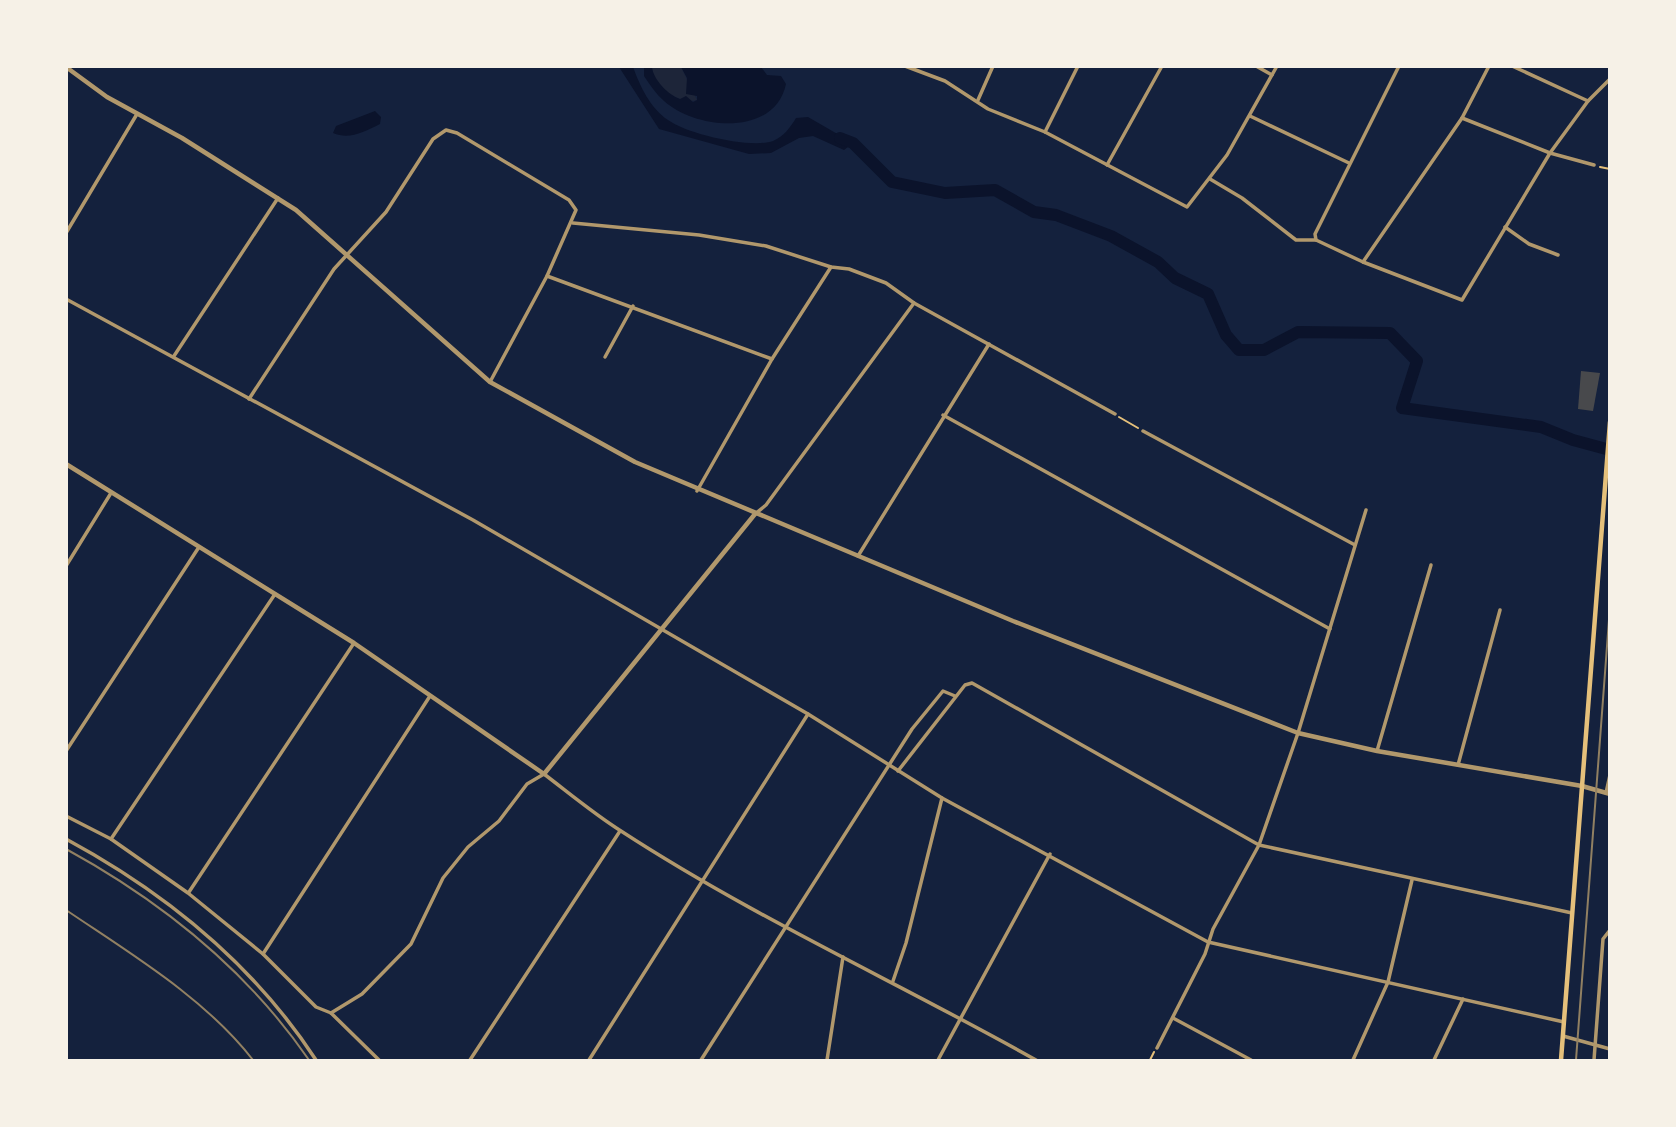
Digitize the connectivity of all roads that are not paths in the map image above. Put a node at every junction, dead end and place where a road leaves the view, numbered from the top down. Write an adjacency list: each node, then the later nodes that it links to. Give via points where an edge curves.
1 (905, 66): 13 (street)
2 (993, 66): 13 (street)
3 (1079, 66): 18 (street)
4 (1162, 66): 21 (street)
5 (1256, 66): 11 (street)
6 (1277, 66): 11 (street)
7 (1399, 66): 20 (street)
8 (1489, 66): 17 (street)
9 (1512, 66): 14 (street)
10 (66, 67): 15 (street)
11 (1272, 75): 16 (street)
12 (1609, 79): 14 (street)
13 (978, 100): 18 (street)
14 (1588, 101): 19 (street)
15 (137, 114): 24 (street); 27 (street)
16 (1250, 116): 20 (street); 23 (street)
17 (1462, 118): 19 (street); 31 (street)
18 (1045, 132): 21 (street)
19 (1550, 153): 22 (street); 26 (street)
20 (1349, 163): 28 (street)
21 (1107, 165): 23 (street, via 1181,206 1192,204)
22 (1594, 165)
23 (1210, 179): 28 (street, via 1296,240)
24 (278, 198): 29 (street); 38 (street)
25 (573, 223): 29 (street, via 576,210 569,200 446,130 433,139 386,212); 32 (street, via 752,244); 33 (street)
26 (1505, 228): 30 (street); 31 (street, via 1462,300)
27 (66, 233)
28 (1315, 240): 31 (street)
29 (345, 254): 41 (street); 42 (street)
30 (1558, 256)
31 (1363, 262)
32 (831, 267): 35 (street, via 886,283); 40 (street)
33 (547, 276): 36 (street); 41 (street)
34 (66, 299): 38 (street)
35 (914, 303): 37 (street); 52 (street)
36 (633, 306): 39 (street); 40 (street)
37 (990, 343): 43 (street); 44 (street)
38 (174, 356): 42 (street)
39 (605, 357)
40 (772, 359): 50 (street)
41 (491, 382): 50 (street, via 541,413)
42 (249, 399): 60 (street, via 474,520)
43 (1115, 414)
44 (943, 415): 55 (street); 61 (street)
45 (1609, 422): 47 (main road)
46 (1143, 431): 53 (street)
47 (1609, 432): 74 (main road)
48 (66, 464): 49 (street)
49 (112, 491): 54 (street); 57 (street)
50 (697, 491): 52 (street)
51 (1366, 510): 53 (street)
52 (755, 514): 55 (street); 60 (street)
53 (1354, 545): 61 (street)
54 (201, 546): 58 (street); 67 (street)
55 (858, 556): 66 (street)
56 (1431, 565): 68 (street)
57 (66, 566)
58 (275, 594): 62 (street); 80 (street)
59 (1500, 610): 70 (street)
60 (661, 628): 65 (street); 72 (street)
61 (1331, 630): 66 (street)
62 (354, 643): 63 (street); 85 (street)
63 (431, 694): 72 (street); 90 (street)
64 (955, 696): 69 (street, via 946,691 936,698); 71 (street); 81 (street, via 972,683)
65 (808, 714): 69 (street); 83 (street)
66 (1298, 733): 68 (street); 81 (street)
67 (66, 751)
68 (1377, 751): 70 (street)
69 (889, 765): 71 (street); 87 (street)
70 (1458, 765): 74 (street)
71 (898, 771): 76 (street)
72 (544, 774): 78 (street); 95 (street, via 527,784 499,821 468,847 443,878 411,944 362,994)
73 (1609, 775): 75 (street)
74 (1582, 786): 75 (street); 86 (main road)
75 (1608, 794)
76 (942, 798): 82 (street); 92 (street)
77 (66, 816): 80 (street)
78 (620, 831): 83 (street); 105 (street)
79 (66, 839): 103 (street, via 147,888 203,932 259,985)
80 (111, 839): 85 (street)
81 (1259, 845): 84 (street); 89 (street)
82 (1050, 855): 89 (street); 96 (street)
83 (703, 878): 87 (street); 106 (street)
84 (1412, 879): 86 (street); 93 (street)
85 (188, 893): 90 (street)
86 (1572, 913): 98 (main road)
87 (785, 926): 91 (street); 107 (street)
88 (1609, 930): 100 (street, via 1604,939)
89 (1208, 942): 93 (street); 97 (street)
90 (263, 954): 95 (street, via 316,1007)
91 (843, 957): 92 (street); 108 (street)
92 (892, 981): 96 (street)
93 (1388, 982): 94 (street); 112 (street)
94 (1463, 999): 98 (street); 113 (street)
95 (331, 1013): 104 (street)
96 (961, 1018): 109 (street); 110 (street)
97 (1173, 1018): 101 (street); 111 (street)
98 (1564, 1022): 99 (main road)
99 (1563, 1036): 100 (street); 114 (main road)
100 (1595, 1045): 102 (street); 115 (street)
101 (1157, 1048)
102 (1609, 1049)
103 (316, 1060)
104 (379, 1060)
105 (470, 1060)
106 (589, 1060)
107 (701, 1060)
108 (827, 1060)
109 (938, 1060)
110 (1036, 1060)
111 (1251, 1060)
112 (1353, 1060)
113 (1434, 1060)
114 (1561, 1060)
115 (1594, 1060)

